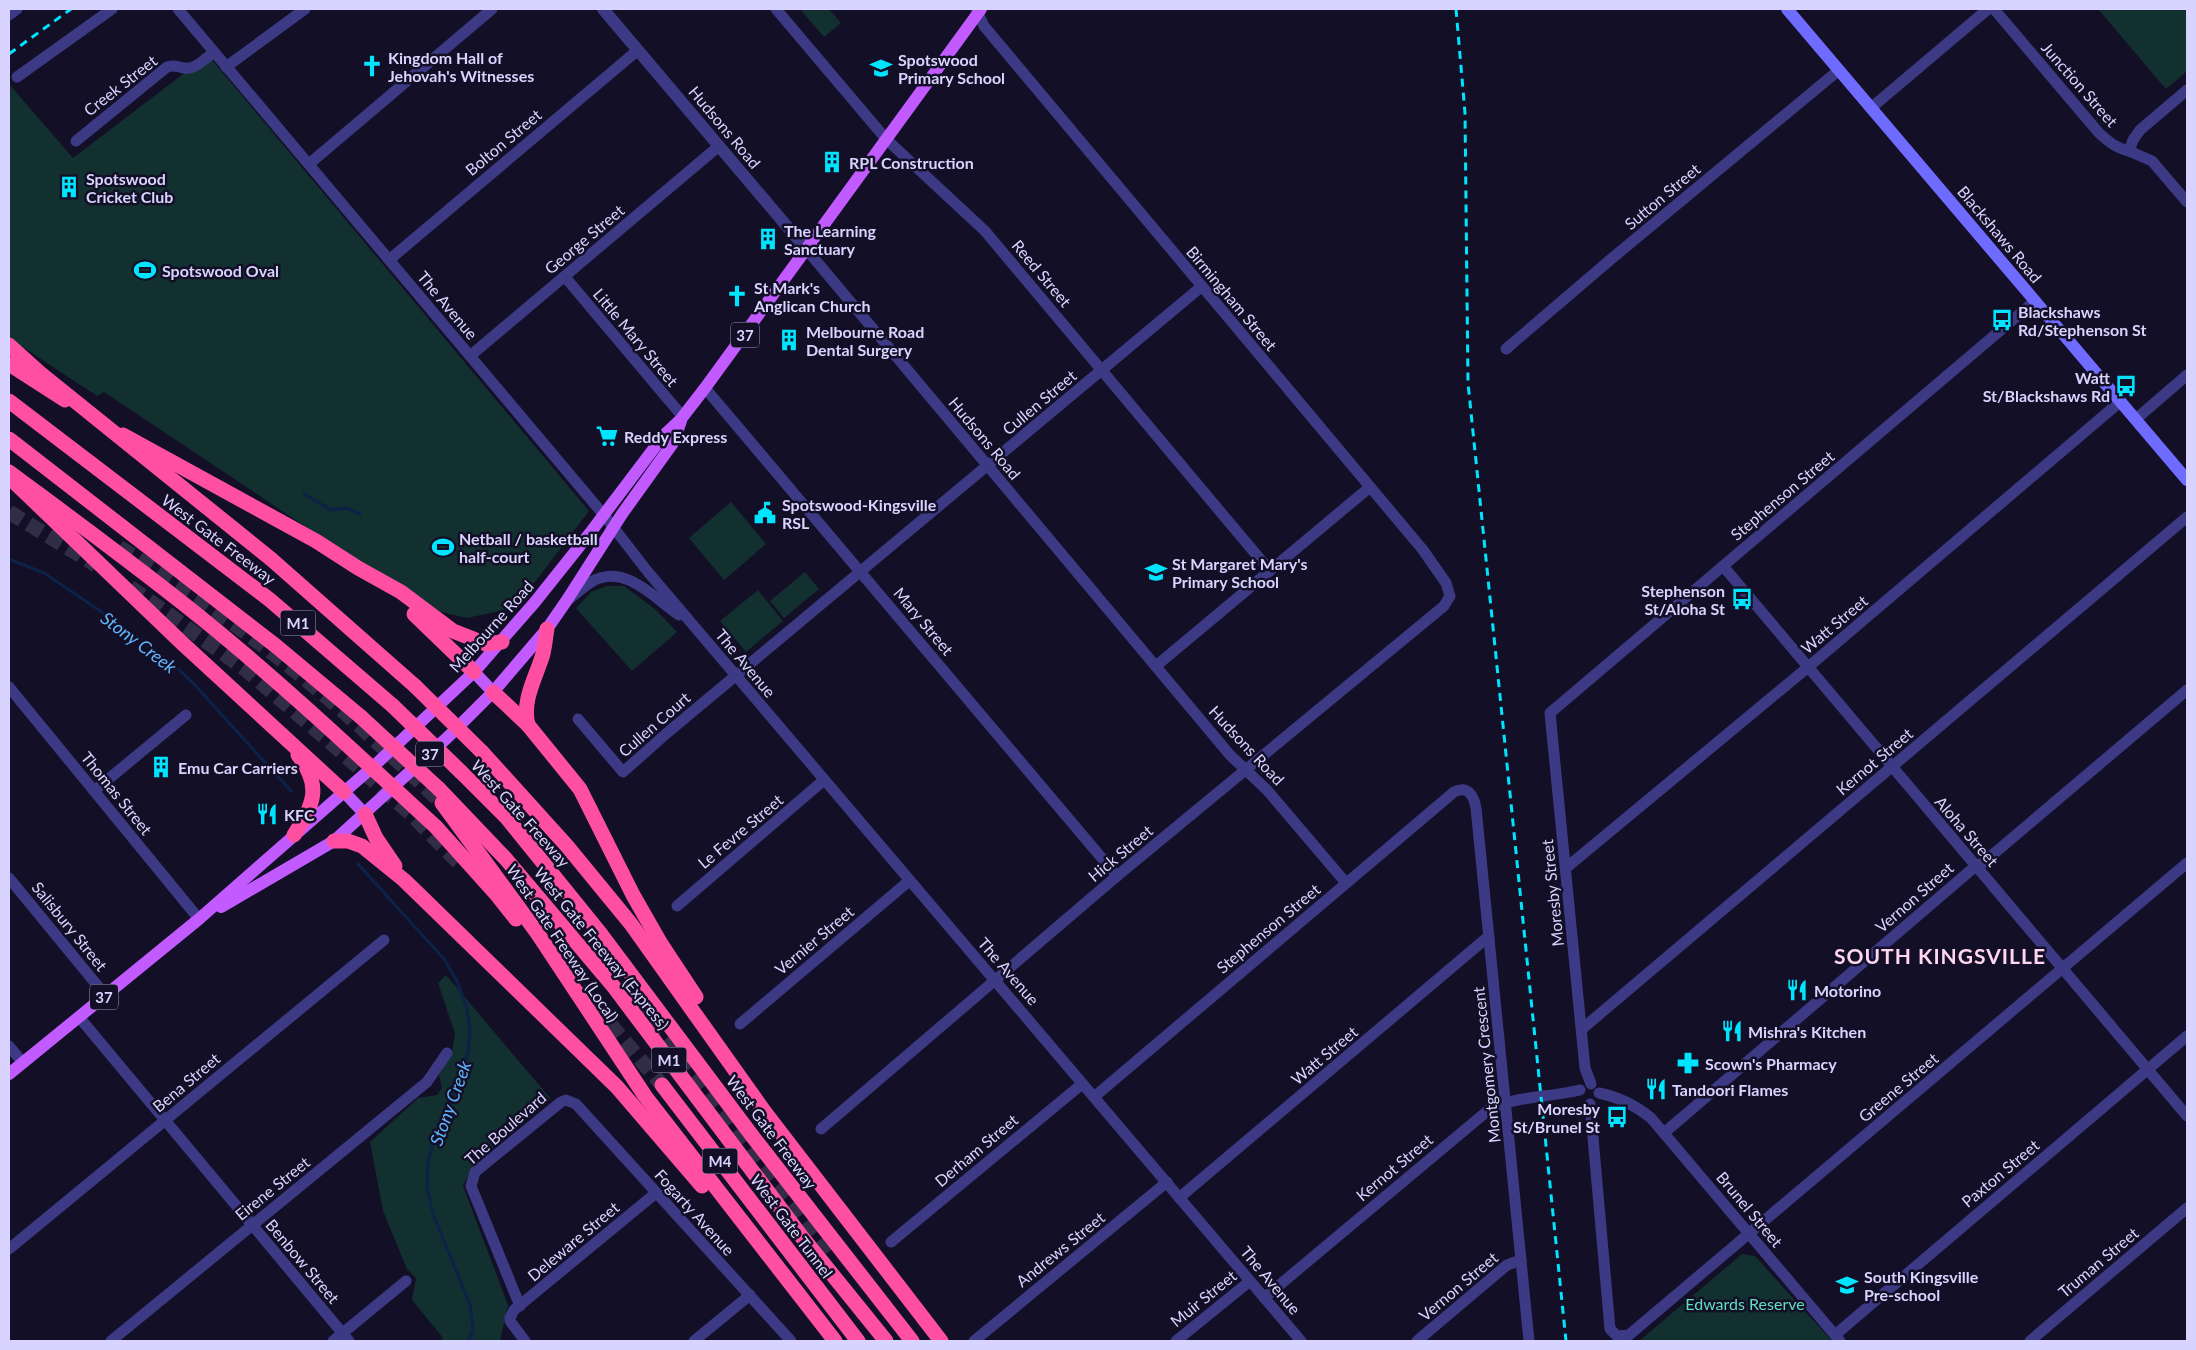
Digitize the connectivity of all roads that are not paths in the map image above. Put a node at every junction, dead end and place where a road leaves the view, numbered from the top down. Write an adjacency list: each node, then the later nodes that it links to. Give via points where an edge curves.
1 (17, 9): 12 (street)
2 (112, 9): 17 (street)
3 (178, 9): 14 (street, The Avenue)
4 (305, 9): 15 (street)
5 (492, 9): 24 (street)
6 (603, 9): 13 (street, Hudsons Road)
7 (776, 9): 20 (street, Reed Street)
8 (1787, 9): 16 (main road, Blackshaws Road)
9 (1988, 9): 19 (street)
10 (1994, 9): 23 (street, Junction Street, via 2099,133 2114,146)
11 (978, 10): 20 (main road, Melbourne Road / 37); 29 (street, Birmingham Street, via 984,26)
12 (9, 14)
13 (638, 50): 22 (street, Hudsons Road); 27 (street, Bolton Street)
14 (214, 52): 15 (street, The Avenue); 21 (street, Creek Street, via 186,69 173,65 168,67)
15 (226, 67): 24 (street, The Avenue)
16 (1839, 70): 19 (main road, Blackshaws Road); 32 (street, Sutton Street)
17 (17, 78)
18 (2187, 90): 23 (street, Junction Street, via 2140,130)
19 (1871, 108): 30 (main road, Blackshaws Road)
20 (886, 139): 26 (main road, Melbourne Road / 37); 35 (street, Reed Street, via 985,231)
21 (76, 141)
22 (719, 146): 26 (street, Hudsons Road); 28 (street, George Street)
23 (2129, 151): 25 (street, via 2152,162)
24 (308, 164): 27 (street, The Avenue)
25 (2187, 202)
26 (806, 250): 37 (main road, Melbourne Road / 37); 43 (street, Hudsons Road)
27 (389, 260): 33 (street, The Avenue)
28 (565, 277): 33 (street, George Street); 40 (street, Little Mary Street)
29 (1201, 287): 35 (street, Cullen Street); 47 (street, Birmingham Street)
30 (2036, 301): 39 (main road, Blackshaws Road); 51 (street, Stephenson Street)
31 (9, 345): 119 (highway, bridge, via 271,559 415,686 482,752 567,846 631,924)
32 (1506, 349)
33 (470, 356): 48 (street, The Avenue)
34 (9, 364): 52 (highway, via 96,420 286,523)
35 (1102, 370): 43 (street, Cullen Street); 54 (street, Reed Street)
36 (2187, 375): 41 (street)
37 (705, 388): 40 (main road, Melbourne Road / 37); 53 (street, Mary Street)
38 (9, 400): 144 (highway, West Gate Freeway / M1, bridge, via 270,600 393,706 507,818 566,890 758,1145)
39 (2121, 402): 41 (main road, Blackshaws Road); 61 (street, Watt Street)
40 (682, 418): 48 (main road, Melbourne Road / 37, via 664,435); 50 (main road, Melbourne Road / 37, via 673,443)
41 (2136, 419): 46 (main road, Blackshaws Road)
42 (9, 439): 75 (highway, West Gate Freeway (Local) / M1, bridge, via 276,646 405,756)
43 (988, 466): 53 (street, Cullen Street); 60 (street, Hudsons Road)
44 (9, 472): 100 (highway, bridge, via 213,628 274,679 436,827 497,895)
45 (9, 477): 71 (highway)
46 (2187, 480)
47 (1370, 487): 54 (street); 56 (street, Birmingham Street, via 1437,568 1450,596)
48 (603, 514): 50 (street, The Avenue); 59 (main road, Melbourne Road / 37)
49 (2187, 517): 72 (street, Kernot Street)
50 (613, 529): 55 (main road, Melbourne Road / 37); 57 (street, The Avenue)
51 (1723, 566): 61 (street, Aloha Street); 67 (street, Stephenson Street)
52 (358, 568): 59 (highway, via 401,592 453,631 486,644); 62 (highway, via 426,625)
53 (861, 571): 63 (street, Cullen Street); 85 (street, Mary Street)
54 (1270, 571): 60 (street)
55 (567, 600): 57 (street, The Avenue, via 592,582 609,576 624,578 644,587); 58 (main road, Melbourne Road / 37)
56 (1444, 606): 73 (street, Hick Street)
57 (691, 623): 63 (street, The Avenue)
58 (547, 628): 66 (main road, Melbourne Road / 37); 70 (highway, via 542,658 526,704)
59 (502, 642): 62 (main road, Melbourne Road / 37)
60 (1156, 666): 73 (street, Hudsons Road)
61 (1807, 668): 72 (street, Aloha Street); 84 (street, Watt Street)
62 (474, 672): 66 (main road); 78 (main road, Melbourne Road / 37)
63 (736, 676): 69 (street, Cullen Court, via 624,772); 74 (street, The Avenue)
64 (9, 687): 77 (street, Thomas Street)
65 (2187, 690): 83 (street, Vernon Street)
66 (493, 692): 70 (highway); 79 (main road, 37)
67 (1550, 713): 84 (street, Moresby Street)
68 (186, 715): 77 (street)
69 (578, 719)
70 (528, 725): 119 (highway, via 580,789 661,944)
71 (277, 729): 78 (highway); 80 (highway, via 304,763 314,797)
72 (1892, 768): 83 (street, Aloha Street); 99 (street, Kernot Street)
73 (1246, 770): 85 (street, Hick Street); 89 (street, Hudsons Road)
74 (824, 780): 88 (street, The Avenue); 90 (street, Le Fevre Street)
75 (436, 790): 100 (highway, West Gate Freeway (Local) / M1); 143 (highway, West Gate Freeway (Express) / M1, via 505,858 614,988 802,1238)
76 (1466, 790): 89 (street, Stephenson Street, via 1454,792); 92 (street, Montgomery Crescent, via 1474,799)
77 (94, 791): 91 (street, Thomas Street)
78 (344, 792): 79 (main road); 80 (main road, 37)
79 (365, 814): 81 (main road, 37); 87 (highway, via 376,838)
80 (294, 835): 91 (main road, 37)
81 (334, 841): 87 (highway, via 362,846); 91 (main road, 37)
82 (2187, 863): 94 (street, Greene Street)
83 (1976, 867): 94 (street, Aloha Street); 116 (street, Vernon Street)
84 (1566, 868): 99 (street, Moresby Street)
85 (1118, 876): 95 (street, Hick Street)
86 (9, 878): 96 (street, Salisbury Street)
87 (404, 880): 129 (highway, via 617,1086)
88 (909, 881): 95 (street, The Avenue); 98 (street, Vernier Street)
89 (1346, 883): 110 (street, Stephenson Street)
90 (677, 906)
91 (199, 919): 96 (main road, 37)
92 (1489, 936): 111 (street, Montgomery Crescent); 120 (street, Watt Street)
93 (384, 940): 114 (street, Bena Street)
94 (2062, 968): 105 (street, Aloha Street); 123 (street, Greene Street)
95 (996, 980): 108 (street, The Avenue); 115 (street, Hick Street)
96 (106, 996): 97 (main road, 37)
97 (79, 1017): 104 (main road, 37); 114 (street, Benbow Street)
98 (740, 1024)
99 (1582, 1029): 109 (street, Moresby Street)
100 (602, 1031): 129 (highway, West Gate Freeway (Local) / M1, via 645,1096)
101 (2187, 1036): 105 (street, Paxton Street)
102 (9, 1046): 104 (street)
103 (447, 1053): 122 (street, Eirene Street, via 427,1082)
104 (23, 1063): 106 (main road, 37)
105 (2148, 1069): 113 (street, Aloha Street); 135 (street, Paxton Street)
106 (9, 1074)
107 (662, 1084): 142 (highway, West Gate Tunnel / M4)
108 (1082, 1084): 110 (street, The Avenue); 124 (street, Derham Street)
109 (1589, 1094): 111 (street, Kernot Street); 116 (street, Brunel Street, via 1615,1097 1629,1103 1651,1118); 133 (street, Moresby Street, via 1610,1329 1617,1336)
110 (1094, 1098): 117 (street, The Avenue)
111 (1506, 1101): 126 (street, Montgomery Crescent); 131 (street, Kernot Street, via 1479,1116)
112 (576, 1104): 118 (street, Fogarty Avenue); 132 (street, The Boulevard, via 566,1100 561,1102 473,1176 471,1186)
113 (2187, 1116)
114 (165, 1120): 122 (street, Benbow Street); 125 (street, Bena Street)
115 (821, 1129)
116 (1664, 1133): 123 (street, Brunel Street)
117 (1167, 1182): 120 (street, The Avenue); 146 (street, Andrews Street)
118 (656, 1193): 130 (street, Fogarty Avenue); 132 (street, Deleware Street)
119 (826, 1194): 145 (highway)
120 (1179, 1198): 127 (street, The Avenue)
121 (2187, 1208): 151 (street, Truman Street)
122 (252, 1225): 134 (street, Benbow Street); 136 (street, Eirene Street)
123 (1749, 1234): 133 (street, Greene Street); 135 (street, Brunel Street)
124 (891, 1242)
125 (9, 1249)
126 (1521, 1260): 149 (street, Vernon Street, via 1508,1265); 150 (street, Montgomery Crescent)
127 (1250, 1280): 131 (street, The Avenue); 147 (street, Muir Street)
128 (406, 1281): 134 (street)
129 (795, 1291): 141 (highway, West Gate Freeway (Local) / M1)
130 (750, 1295): 139 (street); 140 (street, Fogarty Avenue)
131 (1264, 1298): 148 (street, The Avenue)
132 (516, 1310): 138 (street, The Boulevard, via 510,1318)
133 (1628, 1335)
134 (346, 1337): 137 (street)
135 (1837, 1338)
136 (111, 1341)
137 (333, 1341)
138 (525, 1341)
139 (694, 1341)
140 (791, 1341)
141 (835, 1341)
142 (858, 1341)
143 (886, 1341)
144 (912, 1341)
145 (940, 1341)
146 (974, 1341)
147 (1176, 1341)
148 (1301, 1341)
149 (1417, 1341)
150 (1530, 1341)
151 (2030, 1341)

